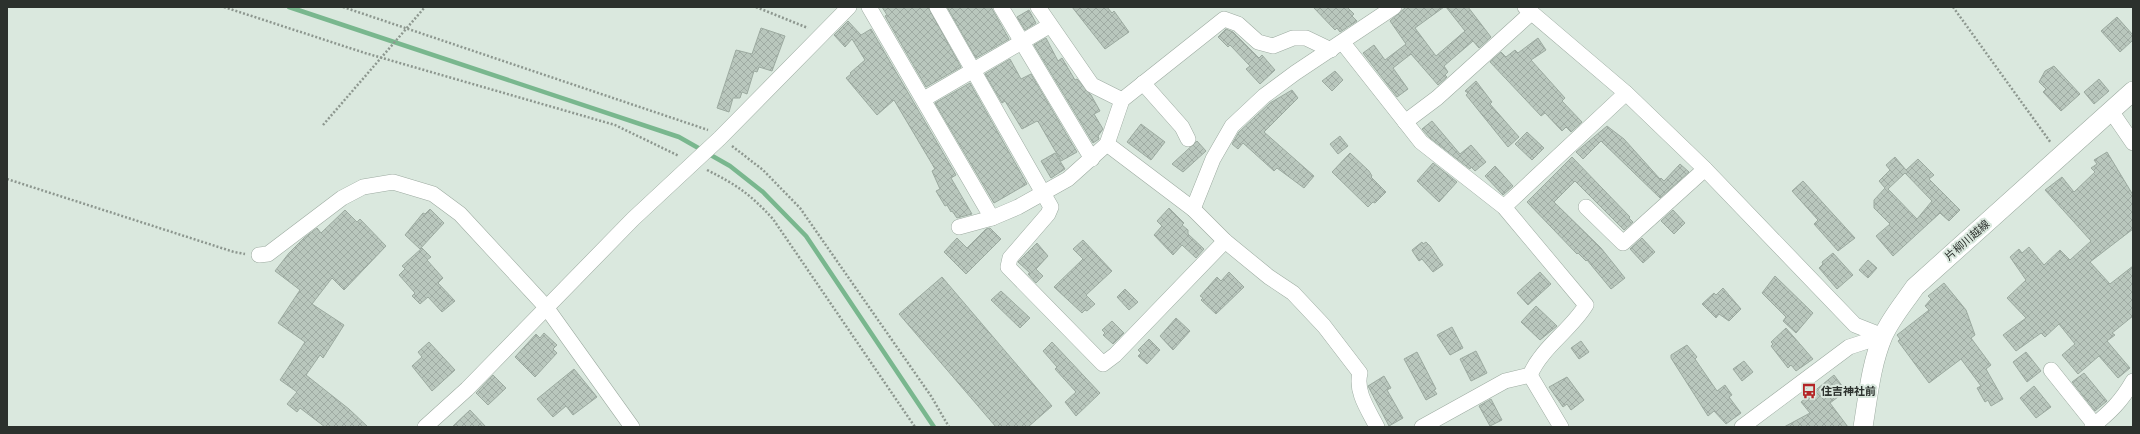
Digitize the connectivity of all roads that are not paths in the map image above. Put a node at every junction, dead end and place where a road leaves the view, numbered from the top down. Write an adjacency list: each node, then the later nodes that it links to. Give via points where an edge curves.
1 (848, 7): 32 (street)
2 (869, 7): 15 (street)
3 (937, 7): 11 (street)
4 (1001, 7): 9 (street)
5 (1038, 7): 8 (street)
6 (1394, 7): 10 (street)
7 (1527, 10): 14 (street); 18 (street, via 1437,98)
8 (1049, 26): 9 (street); 16 (street, via 1092,85)
9 (1021, 43): 11 (street); 22 (street)
10 (1337, 46): 12 (street, via 1306,38 1293,38 1273,46 1258,42 1238,24 1224,19); 18 (street); 27 (street, via 1264,96 1232,126 1213,159)
11 (974, 70): 15 (street); 24 (street)
12 (1143, 83): 16 (street); 19 (street, via 1182,127)
13 (2133, 91): 17 (main road, 片柳川越線)
14 (1626, 93): 23 (street); 25 (street)
15 (924, 99): 28 (street)
16 (1122, 100): 21 (street)
17 (2111, 111): 20 (street); 33 (main road, 片柳川越線, via 1915,287)
18 (1405, 122): 25 (street, via 1421,142)
19 (1188, 139)
20 (2133, 143)
21 (1107, 144): 22 (street); 27 (street)
22 (1092, 159): 24 (street, via 1068,179)
23 (1705, 169): 26 (street, via 1623,243); 33 (street, via 1855,325)
24 (1044, 194): 28 (street); 30 (street, via 1051,207 1048,214 1010,258 1008,267 1103,364 1115,355)
25 (1504, 207): 35 (street, via 1586,305 1578,318 1535,363)
26 (1586, 207)
27 (1193, 209): 30 (street)
28 (992, 218): 29 (street)
29 (959, 227)
30 (1225, 241): 40 (street, via 1293,293 1324,326 1360,373 1358,381 1361,395)
31 (259, 255): 32 (street, via 274,251 342,198 363,187 393,182 433,194 460,214)
32 (546, 307): 38 (street, via 467,389); 39 (street)
33 (1883, 336): 43 (street, via 1849,347); 44 (main road, 片柳川越線)
34 (2051, 370): 37 (street)
35 (1530, 375): 41 (street, via 1505,381); 42 (street)
36 (2133, 381): 37 (street, via 2112,411)
37 (2093, 426)
38 (425, 427)
39 (632, 427)
40 (1377, 427)
41 (1422, 427)
42 (1561, 427)
43 (1742, 427)
44 (1862, 427)

